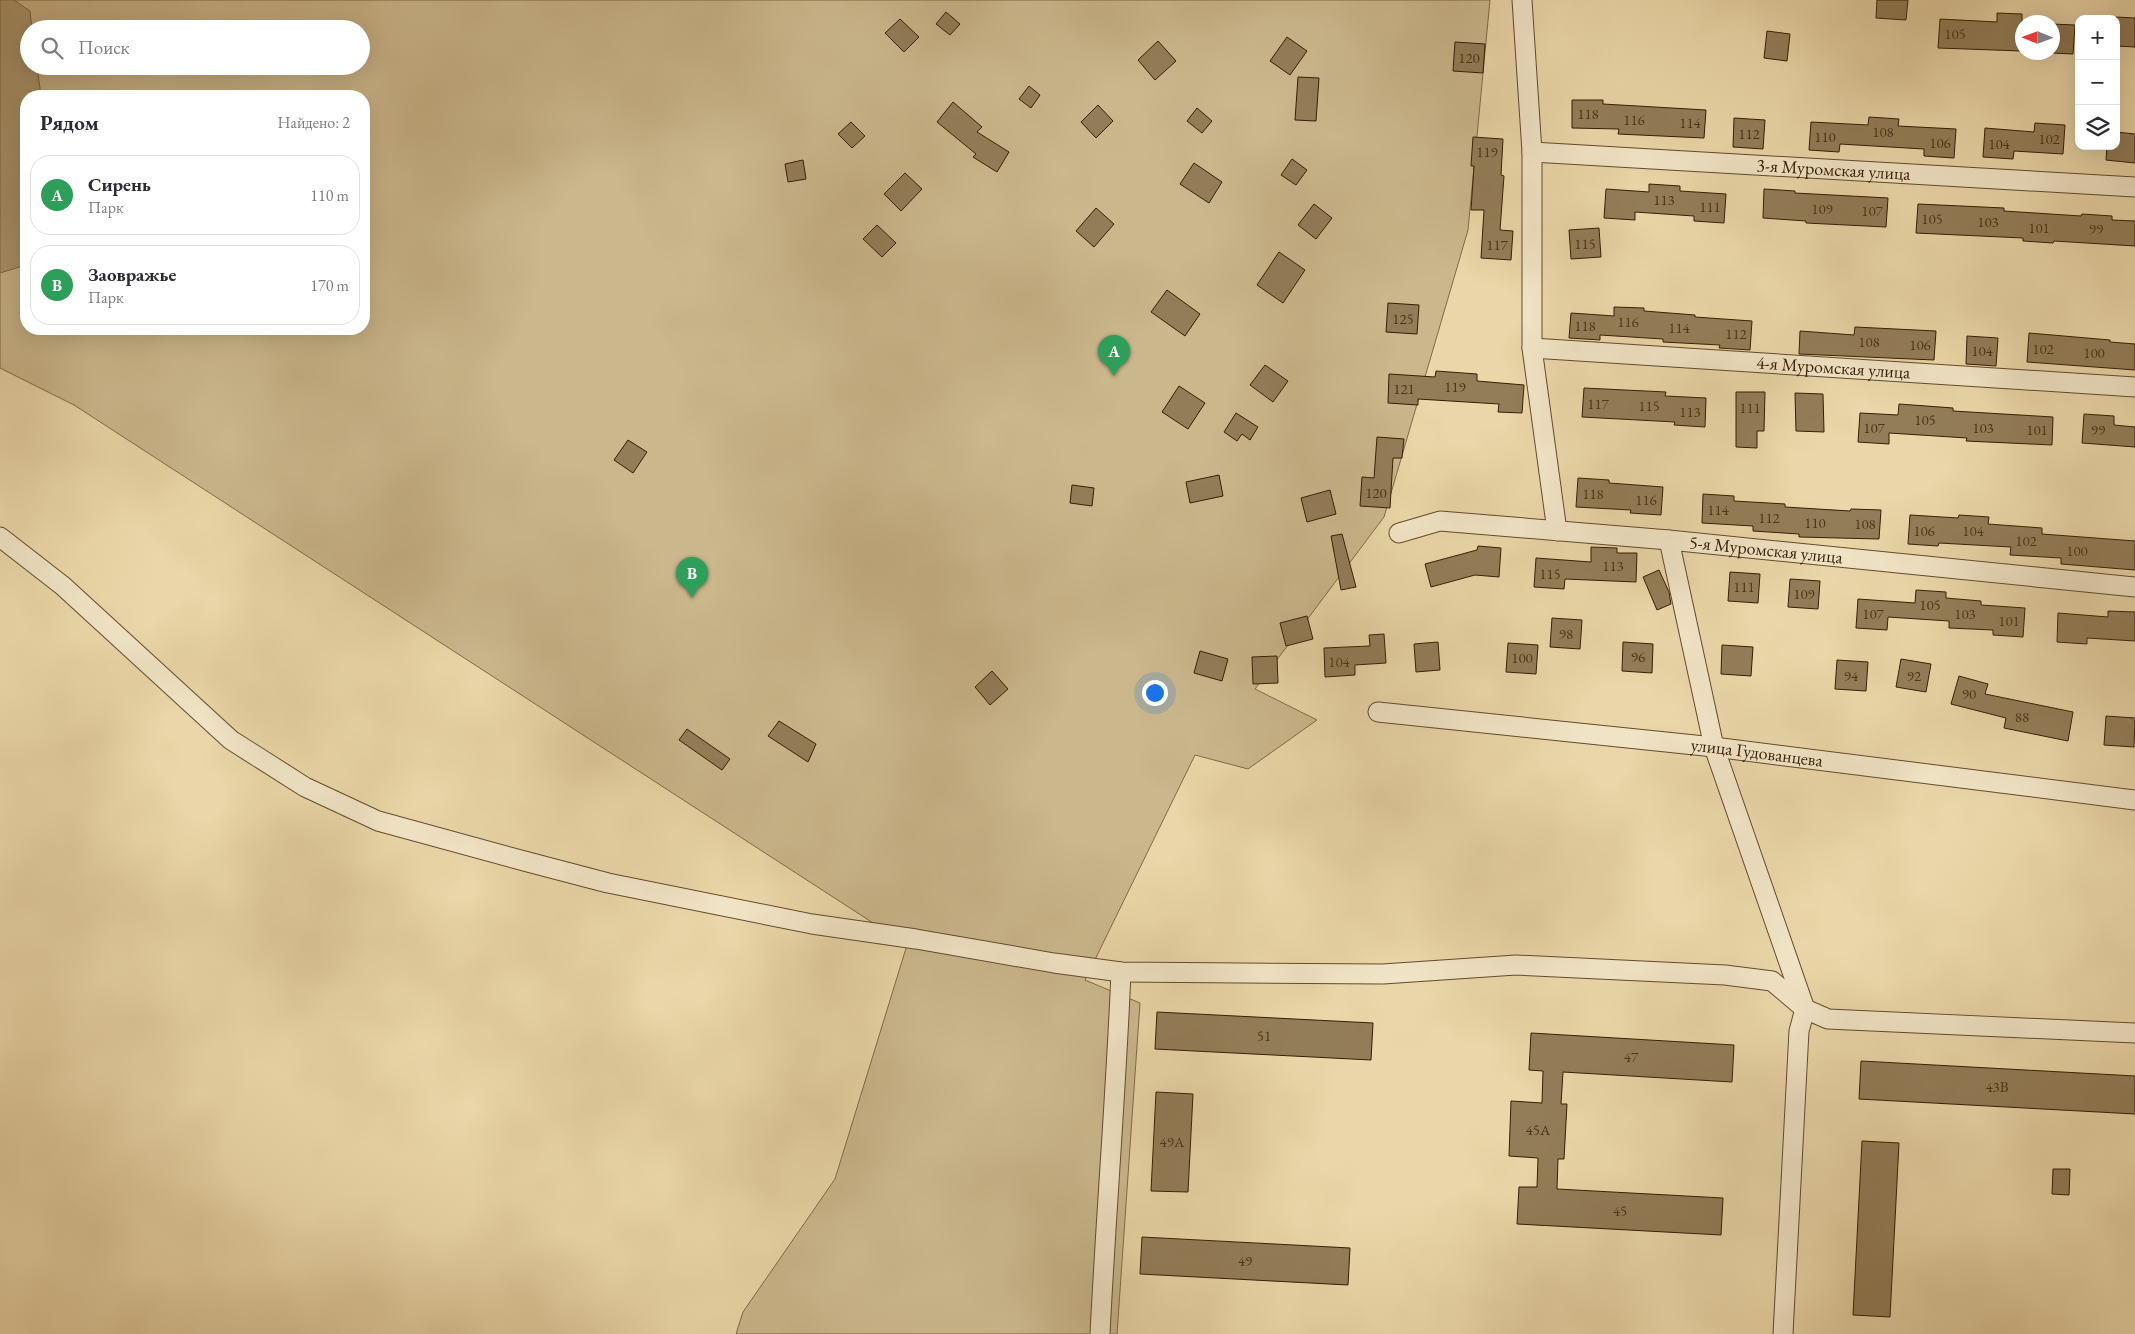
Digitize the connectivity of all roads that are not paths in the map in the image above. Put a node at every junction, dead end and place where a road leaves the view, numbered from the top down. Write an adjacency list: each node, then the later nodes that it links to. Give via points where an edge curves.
1 (1522, 0): 2 (street)
2 (1532, 152): 3 (street, 3-я Муромская улица); 4 (street)
3 (2135, 186)
4 (1532, 348): 5 (street, 4-я Муромская улица); 6 (street)
5 (2135, 388)
6 (1557, 531): 7 (street, 5-я Муромская улица, via 1440,521); 9 (street, 5-я Муромская улица)
7 (1399, 533)
8 (0, 537): 14 (street, via 63,586 231,740 305,787 378,821 637,889 812,924)
9 (1669, 540): 10 (street, 5-я Муромская улица); 12 (street)
10 (2135, 587)
11 (1378, 712): 12 (street, улица Гудованцева)
12 (1714, 747): 13 (street, улица Гудованцева); 15 (street)
13 (2135, 800)
14 (1121, 972): 15 (street, via 1383,974 1516,965 1687,973 1772,981); 17 (street)
15 (1805, 1009): 16 (street, via 1828,1019); 18 (street, via 1799,1031)
16 (2135, 1033)
17 (1100, 1334)
18 (1784, 1334)

